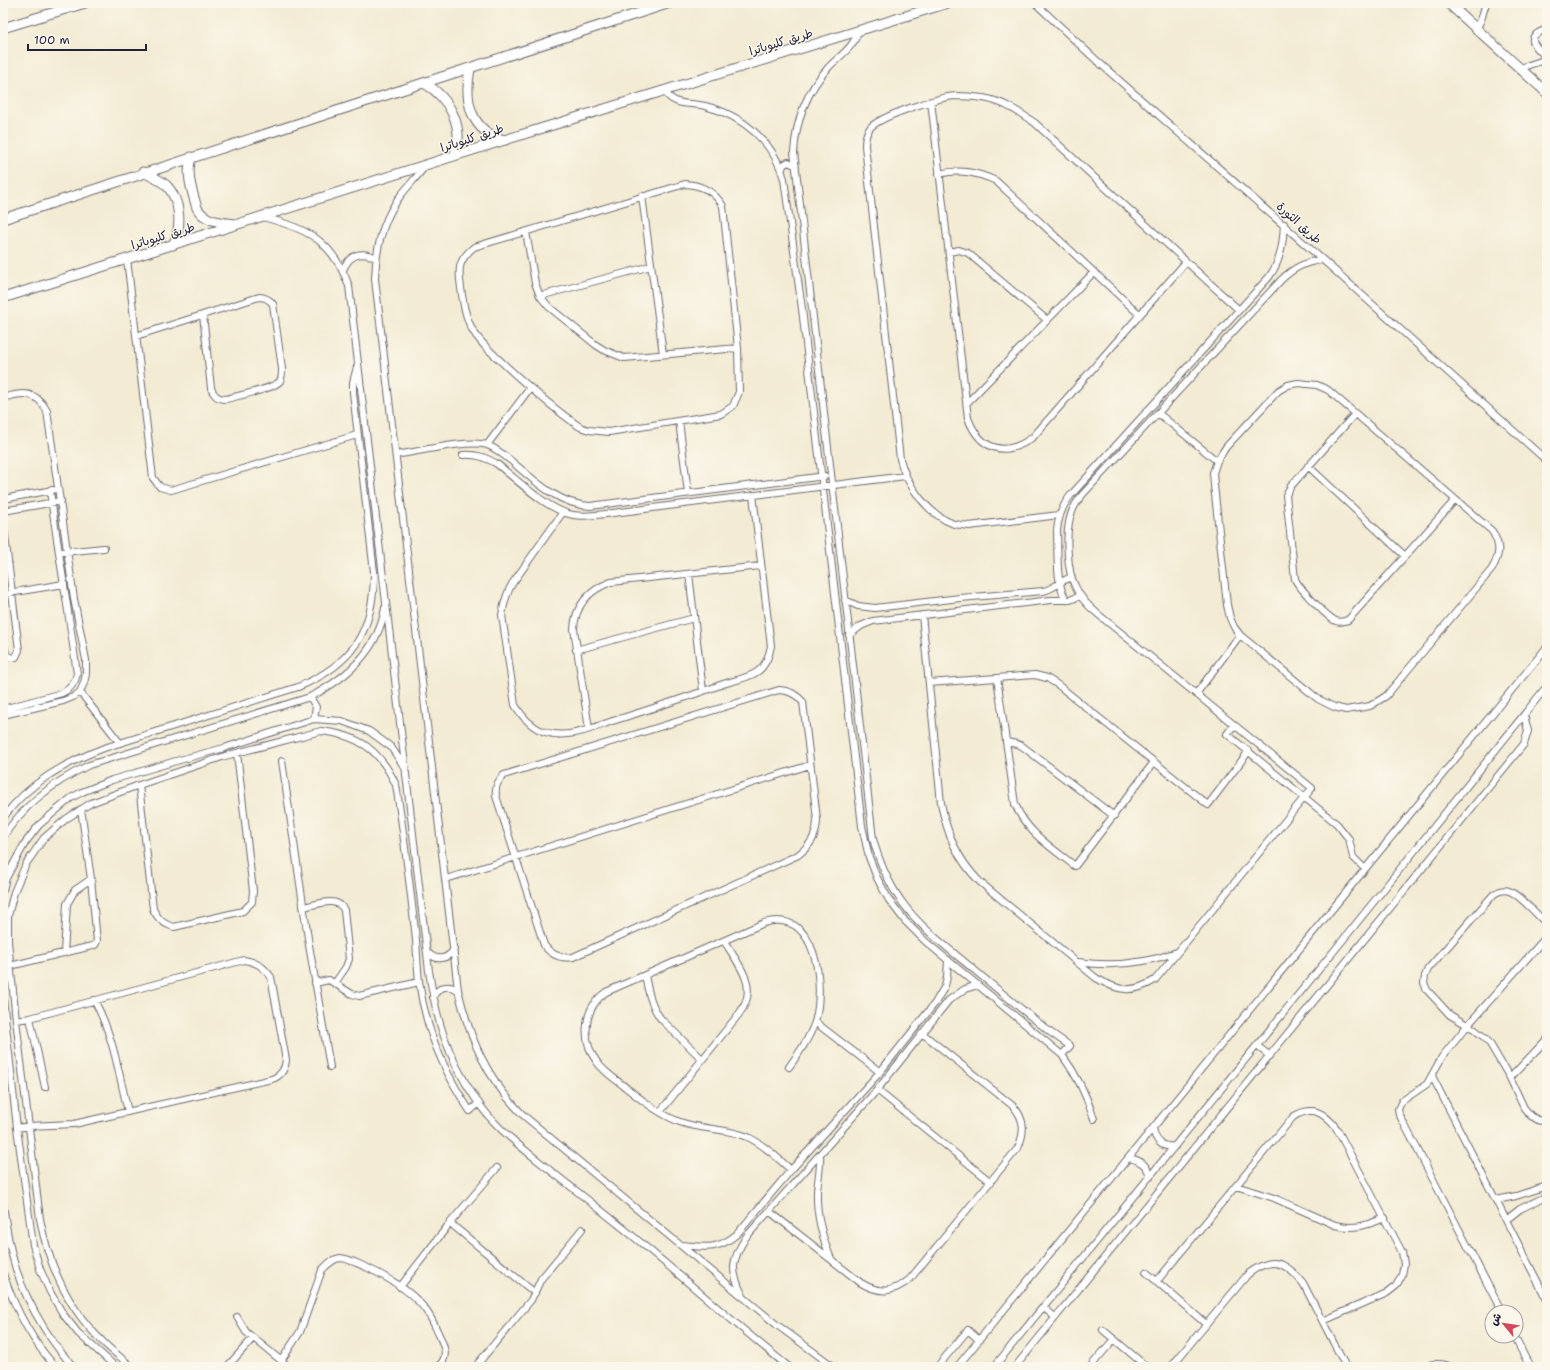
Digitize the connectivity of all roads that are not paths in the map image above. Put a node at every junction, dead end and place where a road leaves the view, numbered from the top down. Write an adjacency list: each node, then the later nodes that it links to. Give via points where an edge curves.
1 (85, 3): 9 (main road)
2 (670, 3): 15 (main road)
3 (948, 3): 12 (main road, طريق كليوباترا)
4 (1035, 3): 32 (street, طريق الثورة)
5 (1448, 3): 8 (main road)
6 (1466, 3): 8 (street)
7 (1486, 3): 10 (street, via 1482,20)
8 (1456, 10): 10 (main road)
9 (3, 28)
10 (1476, 28): 14 (main road)
11 (1547, 30): 13 (street, via 1536,33 1533,37 1535,46)
12 (858, 31): 17 (main road, طريق كليوباترا); 24 (street, via 857,38 850,47 829,67 809,94 797,128)
13 (1547, 58): 14 (street)
14 (1520, 68): 18 (main road)
15 (470, 69): 16 (main road); 20 (main road, via 468,96 474,118 490,135)
16 (424, 83): 21 (main road, via 440,94 450,108 458,133); 22 (main road)
17 (664, 91): 20 (main road, طريق كليوباترا); 25 (street, via 674,101 713,108 741,121 765,143)
18 (1547, 93)
19 (931, 101): 27 (street); 39 (street, via 955,96 984,98 1011,107 1035,123); 76 (street, via 875,124 867,133 865,140 900,459)
20 (505, 140): 21 (main road, طريق كليوباترا)
21 (454, 156): 23 (main road, طريق كليوباترا)
22 (191, 157): 26 (main road); 31 (main road, via 189,178 199,212 211,220)
23 (426, 165): 29 (main road, طريق كليوباترا); 36 (street, via 388,216 382,229)
24 (795, 165): 25 (street, via 788,162); 74 (street)
25 (782, 169): 75 (street)
26 (143, 172): 30 (main road); 34 (main road, via 163,182 172,194 180,219)
27 (939, 174): 35 (street); 42 (street, via 968,171 996,181)
28 (642, 196): 33 (street); 40 (street); 52 (street, via 685,184 695,185 712,192 723,206)
29 (263, 217): 31 (main road, طريق كليوباترا); 41 (street, via 304,230 333,254)
30 (3, 219)
31 (238, 224): 34 (main road, طريق كليوباترا)
32 (1284, 224): 38 (street, طريق الثورة); 43 (street, via 1280,254)
33 (526, 232): 45 (street, via 535,283); 59 (street, via 474,247 464,258 459,272 465,312 472,330 484,345)
34 (173, 245): 37 (main road, طريق كليوباترا)
35 (949, 252): 50 (street, via 959,250 968,253); 61 (street)
36 (376, 258): 41 (street, via 369,254 356,255); 67 (street, via 375,279)
37 (127, 260): 46 (main road, طريق كليوباترا); 51 (street)
38 (1324, 260): 44 (street, via 1309,262 1296,268); 71 (street, طريق الثورة)
39 (1186, 262): 47 (street); 49 (street)
40 (651, 266): 45 (street); 54 (street)
41 (343, 270): 56 (street, via 349,286)
42 (1094, 272): 49 (street); 50 (street)
43 (1269, 277): 44 (street); 47 (street)
44 (1277, 284): 55 (street)
45 (540, 296): 54 (street, via 549,307 604,350 624,358)
46 (3, 298)
47 (1239, 310): 53 (street)
48 (203, 315): 48 (street, via 211,388 218,398 226,400 280,382 282,369 272,304 267,298 259,297); 51 (street)
49 (1140, 315): 61 (street, via 1033,437 1022,445 1008,449 995,448 982,441 973,431 968,418)
50 (1047, 320): 61 (street)
51 (136, 336): 65 (street, via 154,478 165,490)
52 (738, 348): 54 (street); 64 (street, via 739,392 733,406 721,414)
53 (1204, 348): 55 (street); 57 (street)
54 (663, 354)
55 (1211, 355): 58 (street)
56 (358, 361): 65 (street, via 353,382); 88 (street)
57 (1177, 378): 58 (street); 69 (street)
58 (1184, 385): 62 (street)
59 (530, 388): 64 (street, via 580,427 589,430 609,432); 66 (street)
60 (3, 398): 79 (street, via 25,393 36,398 45,407)
61 (967, 403)
62 (1158, 413): 70 (street); 72 (street)
63 (1355, 414): 70 (street, via 1328,390 1317,385 1307,382 1288,386 1278,391 1226,447); 73 (street); 84 (street)
64 (679, 421): 81 (street)
65 (357, 435): 90 (street)
66 (486, 445): 67 (street, via 467,444); 87 (street, via 497,450 554,495 567,502)
67 (396, 455): 163 (street)
68 (463, 455): 91 (street, via 487,458)
69 (1106, 456): 72 (street); 92 (street, via 1070,495)
70 (1217, 461): 115 (street, via 1213,473 1227,605 1230,618)
71 (1547, 461)
72 (1112, 463): 101 (street, via 1072,510 1068,529)
73 (1308, 466): 98 (street); 98 (street, via 1286,495 1294,574 1297,584 1332,619 1340,622 1348,620)
74 (831, 475): 75 (street); 77 (street)
75 (822, 476): 78 (street); 81 (street)
76 (905, 476): 77 (street); 92 (street, via 918,496 933,511 955,524 969,526)
77 (832, 485): 78 (street); 108 (street)
78 (823, 486): 82 (street); 173 (street, via 862,826 869,857 880,884 897,911 914,931)
79 (59, 489): 80 (street); 85 (street)
80 (50, 490): 83 (street); 86 (street)
81 (688, 493): 87 (street)
82 (753, 496): 93 (street); 99 (street)
83 (3, 499)
84 (1455, 500): 98 (street); 115 (street, via 1492,531 1498,541 1497,560 1492,570 1386,696 1370,706 1346,710 1334,707 1318,699)
85 (61, 501): 86 (street); 97 (street)
86 (52, 502): 89 (street); 96 (street)
87 (582, 505): 93 (street)
88 (375, 509): 90 (street); 107 (street)
89 (3, 511)
90 (366, 511): 137 (street, via 374,572 374,594 362,634 350,652 318,679)
91 (563, 512): 93 (street); 141 (street, via 507,594 503,622 515,705 521,716 530,725 554,734 566,735)
92 (1059, 515): 103 (street)
93 (581, 516)
94 (3, 520): 104 (street)
95 (104, 548): 97 (street)
96 (60, 552): 97 (street); 102 (street)
97 (67, 552): 112 (street)
98 (1405, 556)
99 (761, 566): 100 (street); 128 (street, via 769,656 764,666 756,673)
100 (689, 574): 111 (street); 118 (street, via 611,582 592,591 576,615)
101 (1071, 578): 103 (street); 106 (street)
102 (64, 584): 104 (street); 113 (street)
103 (1059, 584): 108 (street, via 1043,591 875,608 858,606); 109 (street)
104 (12, 593): 105 (street); 116 (street, via 19,650 16,657 6,655)
105 (3, 594)
106 (1080, 596): 109 (street); 129 (street, via 1092,609)
107 (386, 600): 131 (street, via 383,621 362,659 329,687); 151 (street)
108 (845, 600): 114 (street)
109 (1067, 600): 110 (street)
110 (922, 615): 114 (street, via 873,621); 124 (street)
111 (694, 618): 118 (street); 128 (street)
112 (78, 624): 113 (street); 119 (street)
113 (71, 625): 120 (street)
114 (849, 635): 193 (street, via 870,824 877,853 888,880 912,915 931,934 1070,1046)
115 (1240, 635): 129 (street)
116 (3, 639)
117 (1547, 647): 161 (street)
118 (576, 650): 141 (street)
119 (86, 660): 120 (street); 122 (street)
120 (75, 662): 121 (street)
121 (77, 674): 122 (street); 126 (street)
122 (86, 674): 127 (street)
123 (996, 678): 124 (street); 142 (street); 149 (street, via 1035,675 1047,678)
124 (929, 683): 174 (street, via 941,803 954,848 980,882)
125 (1547, 686): 136 (street)
126 (68, 691): 130 (street); 132 (street)
127 (80, 692): 132 (street); 143 (street)
128 (703, 692): 141 (street)
129 (1196, 694): 139 (street)
130 (53, 696): 133 (street); 134 (street)
131 (310, 696): 138 (street, via 316,707); 140 (street)
132 (73, 697): 133 (street)
133 (54, 703): 134 (street)
134 (30, 706): 135 (street)
135 (4, 712)
136 (1524, 715): 192 (street); 194 (street, via 1528,731 1524,744)
137 (206, 716): 140 (street); 143 (street)
138 (314, 719): 144 (street); 151 (street, via 342,721 369,731 391,747)
139 (1234, 725): 145 (street, via 1227,734); 153 (street, via 1312,788)
140 (208, 727): 157 (street, via 89,765 70,774 36,798)
141 (589, 728)
142 (1006, 742): 155 (street, via 1022,746); 155 (street, via 1015,804 1020,814 1043,841 1075,866)
143 (120, 743): 156 (street, via 77,758 51,772 28,790)
144 (224, 748): 147 (street); 164 (street, via 112,780 71,798 39,825 25,843 6,878)
145 (1249, 751): 149 (street, via 1208,805); 153 (street)
146 (237, 753): 147 (street); 152 (street, via 254,890 252,902 243,911 174,928 164,924 157,917 152,909); 160 (street, via 321,731 353,738 367,746 389,770 396,785)
147 (225, 756): 152 (street)
148 (282, 761): 165 (street)
149 (1154, 762): 155 (street)
150 (810, 765): 158 (street); 158 (street, via 803,702 797,695 779,690 504,775 497,784 496,796); 158 (street, via 817,830 807,849 573,957 552,954 544,944)
151 (406, 770): 159 (street)
152 (139, 785): 154 (street)
153 (1305, 798): 161 (street, via 1342,828 1351,845 1353,857); 170 (street)
154 (81, 809): 162 (street); 175 (street, via 44,838 26,864 14,892 8,916)
155 (1114, 816)
156 (3, 818)
157 (3, 837)
158 (516, 857): 163 (street)
159 (418, 866): 160 (street); 172 (street)
160 (407, 868): 177 (street)
161 (1365, 869): 210 (street)
162 (91, 879): 171 (street, via 75,890 67,904); 171 (street, via 97,941 95,945)
163 (446, 879): 169 (street)
164 (3, 890)
165 (303, 907): 178 (street); 179 (street, via 333,901 340,904 344,910 349,959)
166 (1547, 924): 188 (street, via 1515,894 1501,890 1494,894 1428,969 1424,983 1427,990 1450,1015)
167 (1547, 936): 188 (street)
168 (724, 941): 176 (street); 187 (street, via 774,921 790,924 800,931 810,944 818,974 819,997); 195 (street, via 744,974 748,986 747,999 743,1010)
169 (454, 949): 172 (street, via 442,959); 181 (street)
170 (1178, 951): 174 (street, via 1152,960 1127,964); 174 (street, via 1155,980 1132,990 1108,985)
171 (64, 953): 175 (street)
172 (428, 953): 182 (street)
173 (948, 960): 180 (street); 198 (street, via 947,977 940,995)
174 (1077, 962)
175 (10, 966): 186 (street)
176 (645, 975): 195 (street, via 656,1013); 205 (street, via 606,992 597,1000 589,1015 586,1037 592,1056 600,1067)
177 (420, 982): 179 (street, via 363,996 352,994); 203 (street, via 427,1020 446,1072 470,1111)
178 (315, 983): 179 (street, via 326,980); 197 (street)
179 (335, 983)
180 (978, 985): 189 (street, via 954,996); 193 (street)
181 (458, 990): 182 (street, via 454,987 444,987); 228 (street, via 478,1051 505,1096 533,1124)
182 (433, 997): 203 (street, via 447,1048)
183 (94, 1000): 185 (street); 204 (street, via 110,1039); 204 (street, via 244,960 260,965 271,978 286,1060 281,1074 272,1079)
184 (3, 1004): 191 (street)
185 (30, 1018): 186 (street); 201 (street)
186 (16, 1020): 208 (street)
187 (815, 1022): 196 (street, via 807,1041); 198 (street)
188 (1467, 1026): 199 (street, via 1442,1057); 200 (street, via 1480,1033 1490,1044)
189 (922, 1033): 202 (street); 217 (street, via 1013,1106 1021,1118 1022,1140)
190 (1547, 1038): 200 (street)
191 (5, 1045): 209 (street)
192 (1257, 1046): 194 (street); 211 (street)
193 (1062, 1055): 206 (street, via 1078,1078)
194 (1270, 1056): 240 (street)
195 (702, 1060): 205 (street)
196 (790, 1067)
197 (330, 1068)
198 (880, 1072): 215 (street)
199 (1432, 1076): 221 (street); 237 (street, via 1427,1084 1402,1101 1398,1109 1399,1114)
200 (1510, 1078): 207 (street, via 1528,1112 1538,1120)
201 (45, 1087)
202 (877, 1090): 212 (street); 217 (street)
203 (479, 1103): 259 (street, via 496,1124 518,1144 634,1236)
204 (128, 1112): 208 (street, via 74,1124)
205 (660, 1112): 215 (street, via 689,1125 748,1137)
206 (1094, 1119)
207 (1547, 1122)
208 (29, 1126): 209 (street); 254 (street, via 44,1242 61,1287 88,1326 104,1344)
209 (17, 1128): 253 (street, via 33,1245 40,1269 50,1292 78,1334)
210 (1153, 1128): 211 (street, via 1158,1142 1164,1146); 213 (street)
211 (1175, 1146): 216 (street)
212 (820, 1154): 223 (street); 229 (street, via 818,1215 823,1238)
213 (1129, 1158): 216 (street, via 1146,1166); 246 (street)
214 (497, 1168): 226 (street)
215 (792, 1170): 228 (street, via 729,1241 711,1247)
216 (1150, 1176): 238 (street)
217 (991, 1182): 229 (street, via 902,1286 885,1291 870,1288)
218 (1236, 1186): 224 (street, via 1274,1198 1344,1228 1364,1226); 224 (street, via 1292,1117 1312,1111 1329,1118 1337,1128); 232 (street)
219 (1547, 1186): 221 (street)
220 (1547, 1196): 225 (street, via 1520,1209)
221 (1496, 1200): 225 (street)
222 (3, 1204): 247 (street, via 7,1237 16,1273 23,1292)
223 (769, 1211): 229 (street); 235 (street, via 746,1237 734,1260 733,1271)
224 (1385, 1218): 241 (street, via 1402,1252 1404,1264 1396,1286 1387,1293)
225 (1506, 1220): 236 (street)
226 (450, 1223): 233 (street); 234 (street)
227 (582, 1229): 234 (street, via 541,1279)
228 (680, 1245): 235 (street)
229 (832, 1260)
230 (1146, 1272): 232 (street)
231 (3, 1274): 249 (street, via 17,1309)
232 (1157, 1282): 242 (street)
233 (400, 1287): 250 (street, via 383,1275 350,1260 333,1260 322,1270 302,1328); 257 (street, via 419,1302 433,1322 445,1349 444,1359)
234 (535, 1293): 258 (street)
235 (745, 1299): 260 (street)
236 (1547, 1300)
237 (1498, 1304)
238 (1044, 1307): 240 (street); 263 (street)
239 (237, 1316): 244 (street, via 243,1328)
240 (1055, 1318): 264 (street)
241 (1322, 1320): 242 (street, via 1304,1283 1286,1266 1274,1263 1260,1265 1248,1274); 268 (street)
242 (1206, 1324): 267 (street)
243 (1103, 1330): 245 (street)
244 (253, 1338): 250 (street); 255 (street)
245 (1114, 1339): 265 (street); 266 (street)
246 (979, 1340): 261 (street, via 968,1330); 262 (street)
247 (52, 1341): 249 (street); 252 (street)
248 (1518, 1344): 271 (street)
249 (42, 1350): 251 (street)
250 (281, 1361): 256 (street)
251 (56, 1367)
252 (74, 1367)
253 (116, 1367)
254 (132, 1367)
255 (227, 1367)
256 (289, 1367)
257 (437, 1367)
258 (475, 1367)
259 (789, 1367)
260 (834, 1367)
261 (937, 1367)
262 (957, 1367)
263 (994, 1367)
264 (1015, 1367)
265 (1090, 1367)
266 (1147, 1367)
267 (1171, 1367)
268 (1346, 1367)
269 (1421, 1367): 270 (street, via 1439,1364)
270 (1450, 1367)
271 (1530, 1367)

